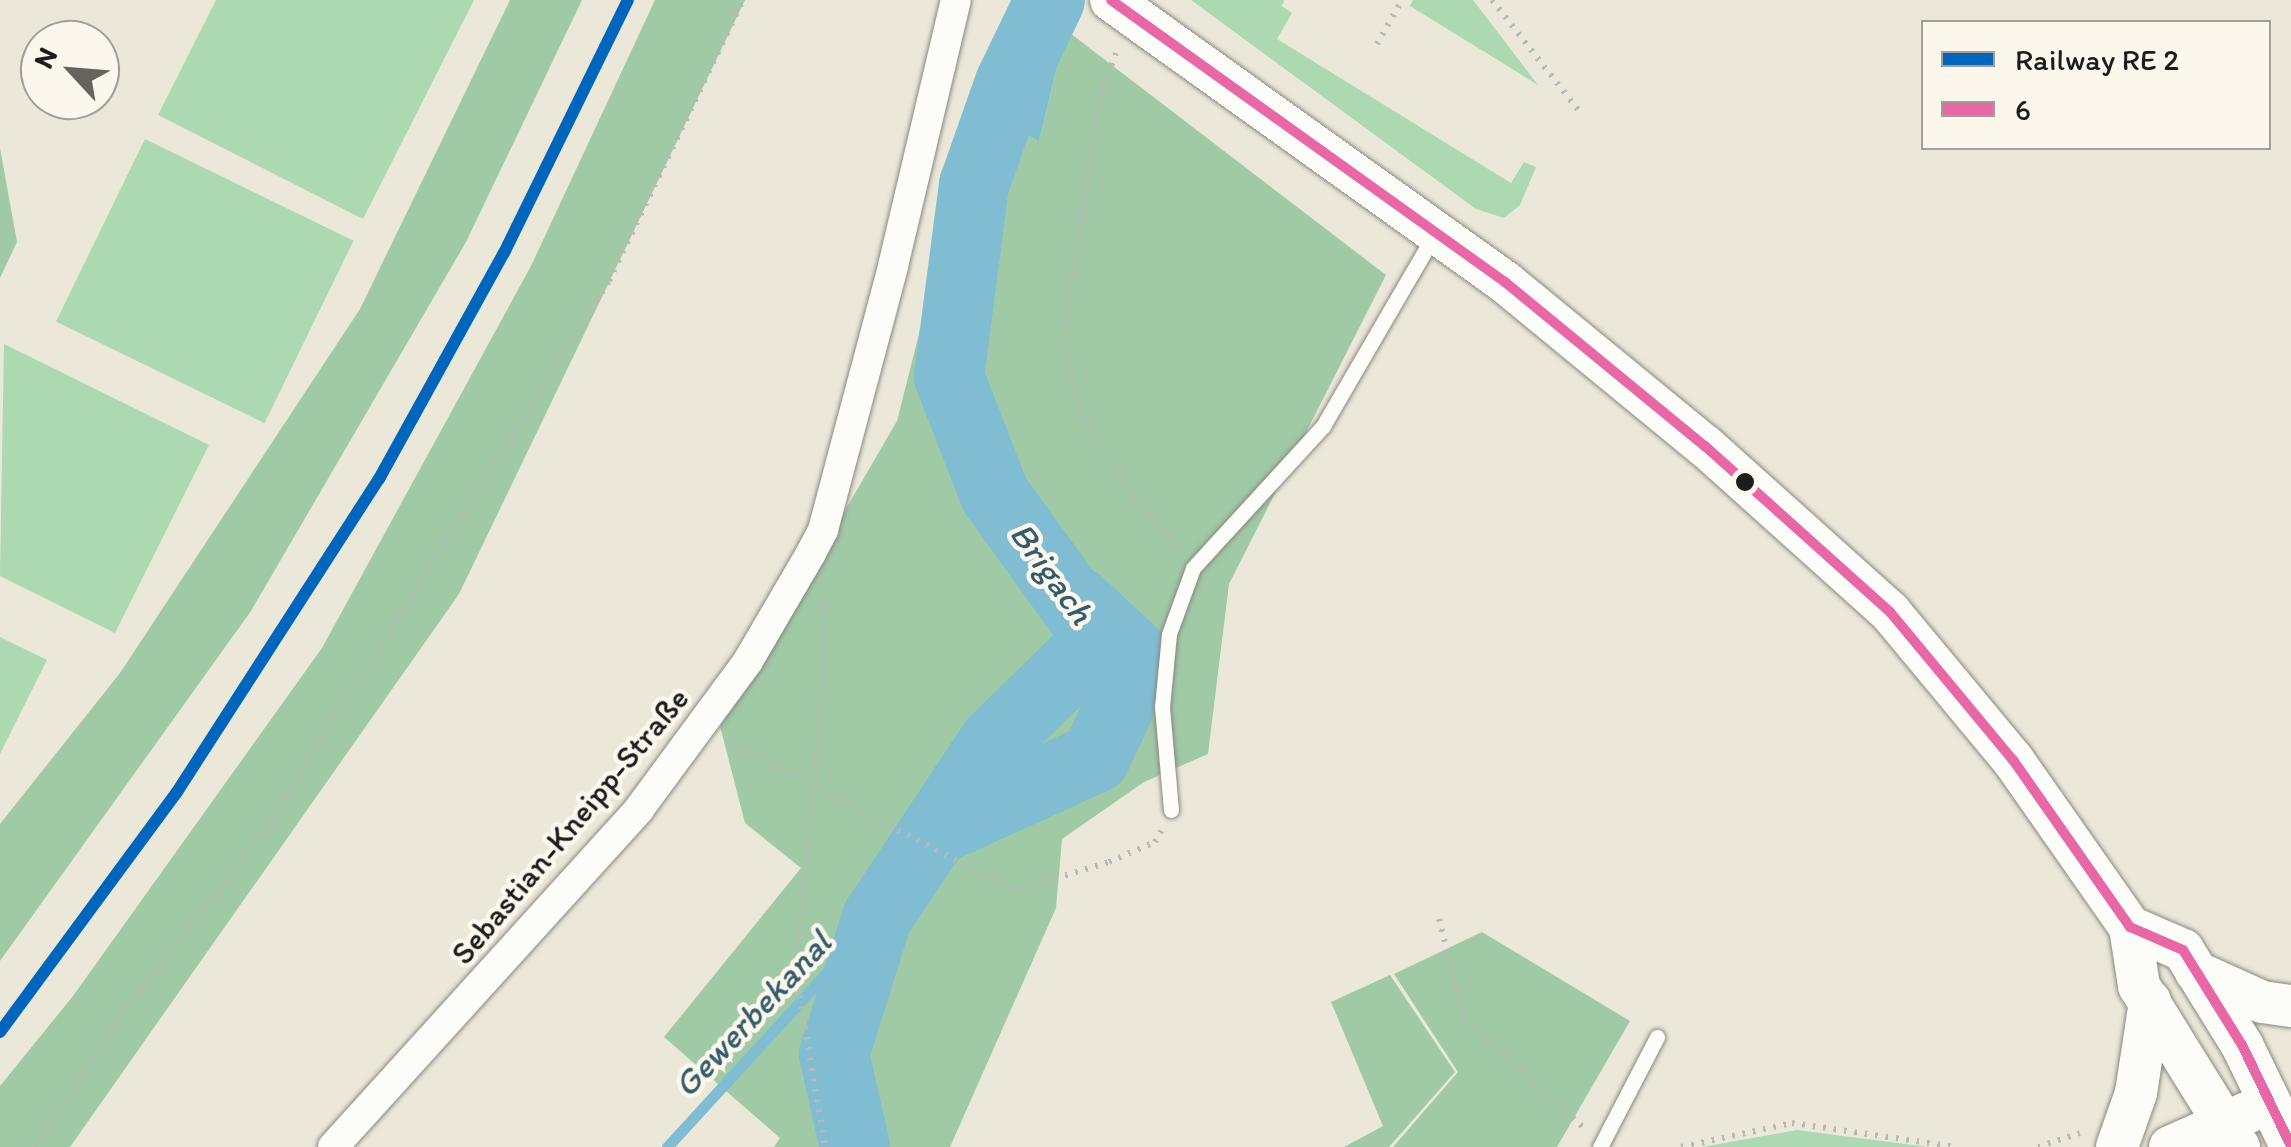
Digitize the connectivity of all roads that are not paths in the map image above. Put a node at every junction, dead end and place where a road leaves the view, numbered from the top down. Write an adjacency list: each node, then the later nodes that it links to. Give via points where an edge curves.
1 (956, 0): 15 (street, Sebastian-Kneipp-Straße, via 823,530 704,726 555,906)
2 (1111, 0): 3 (main road)
3 (1437, 232): 4 (lane, via 1322,426 1193,568 1169,634 1162,707); 5 (main road, via 1704,446 1890,612 2013,760)
4 (1171, 810)
5 (2130, 927): 6 (main road, via 2182,950); 7 (main road, via 2139,986)
6 (2196, 972): 8 (main road, via 2262,1002); 10 (main road)
7 (2150, 1001): 11 (main road); 12 (main road, via 2136,1093)
8 (2291, 1006)
9 (1656, 1038): 14 (lane)
10 (2280, 1099): 11 (main road); 13 (main road)
11 (2232, 1135): 16 (main road)
12 (2101, 1139)
13 (2287, 1144)
14 (1601, 1146)
15 (334, 1147)
16 (2170, 1147)

